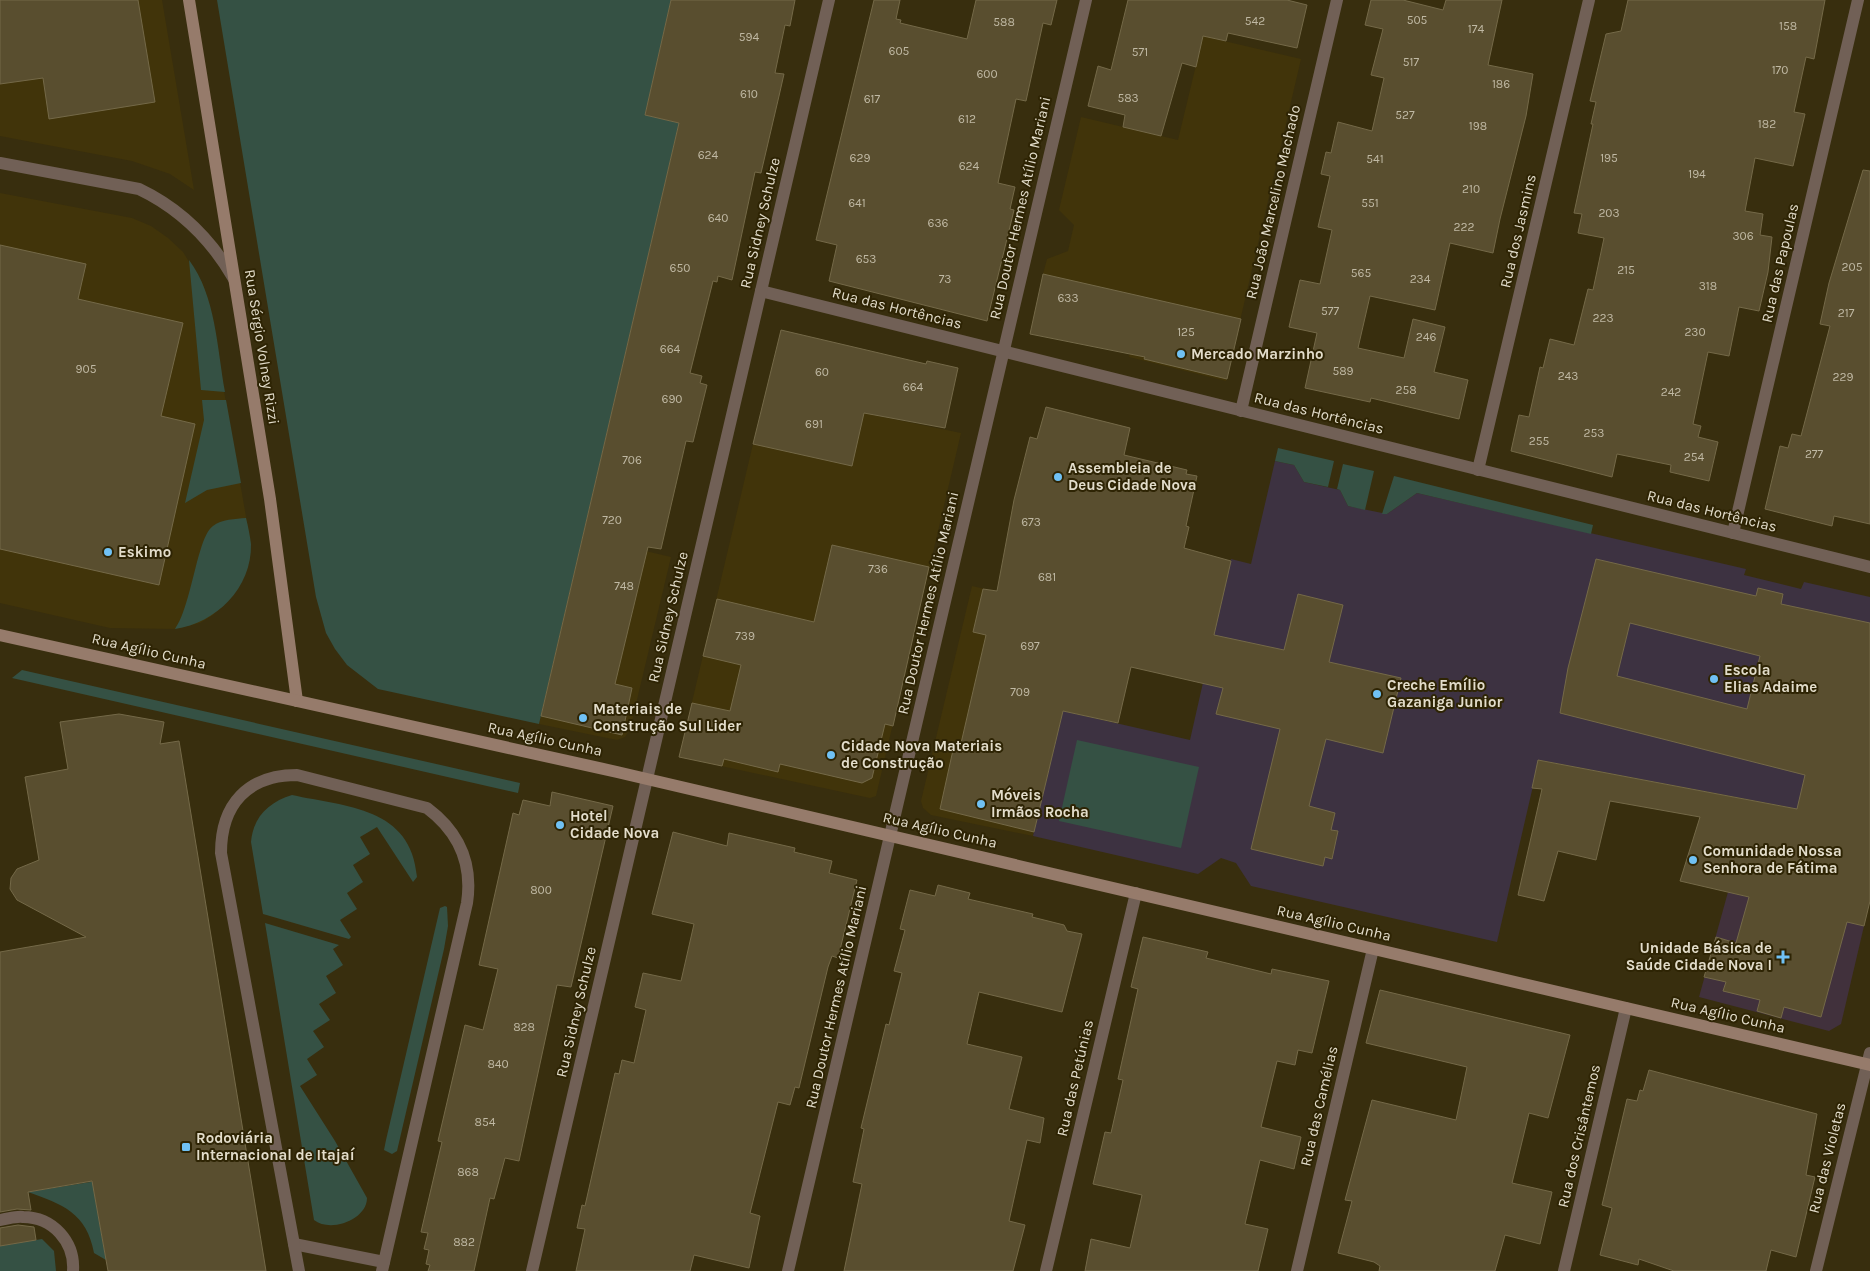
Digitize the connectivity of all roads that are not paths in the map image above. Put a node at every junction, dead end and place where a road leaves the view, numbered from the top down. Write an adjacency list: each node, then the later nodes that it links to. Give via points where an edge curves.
1 (189, 0): 8 (main road, Rua Sérgio Volney Rizzi)
2 (829, 0): 9 (street, Rua Sidney Schulze)
3 (1086, 0): 10 (street, Rua Doutor Hermes Atílio Mariani)
4 (1337, 0): 11 (street, Rua João Marcelino Machado)
5 (1589, 0): 12 (street, Rua dos Jasmins)
6 (1858, 0): 13 (street, Rua das Papoulas)
7 (0, 163): 8 (street, via 139,189 158,198 183,215 204,237 222,258)
8 (235, 282): 16 (main road, Rua Sérgio Volney Rizzi, via 270,499)
9 (761, 291): 10 (street, Rua das Hortências); 17 (street, Rua Sidney Schulze)
10 (1004, 351): 11 (street, Rua das Hortências); 18 (street, Rua Doutor Hermes Atílio Mariani)
11 (1241, 411): 12 (street, Rua das Hortências)
12 (1478, 470): 13 (street, Rua das Hortências)
13 (1733, 533): 14 (street, Rua das Hortências)
14 (1870, 567)
15 (0, 635): 16 (main road, Rua Agílio Cunha)
16 (297, 701): 17 (main road, Rua Agílio Cunha)
17 (647, 779): 18 (main road, Rua Agílio Cunha); 28 (street, Rua Sidney Schulze)
18 (890, 836): 19 (main road, Rua Agílio Cunha); 29 (street, Rua Doutor Hermes Atílio Mariani)
19 (1136, 893): 20 (main road, Rua Agílio Cunha); 30 (street, Rua das Petúnias)
20 (1373, 949): 21 (main road, Rua Agílio Cunha); 31 (street, Rua das Camélias)
21 (1626, 1008): 22 (main road, Rua Agílio Cunha); 32 (street, Rua dos Crisântemos)
22 (1869, 1061): 33 (street, Rua das Violetas)
23 (0, 1220): 26 (street, via 22,1216 51,1224 70,1247)
24 (294, 1244): 25 (street); 25 (street, via 221,853 221,837 228,814 242,794 268,778 297,775 427,808 454,833 468,868 470,886 467,903); 27 (street)
25 (383, 1267)
26 (73, 1271)
27 (299, 1271)
28 (532, 1271)
29 (788, 1271)
30 (1046, 1271)
31 (1297, 1271)
32 (1564, 1271)
33 (1816, 1271)

